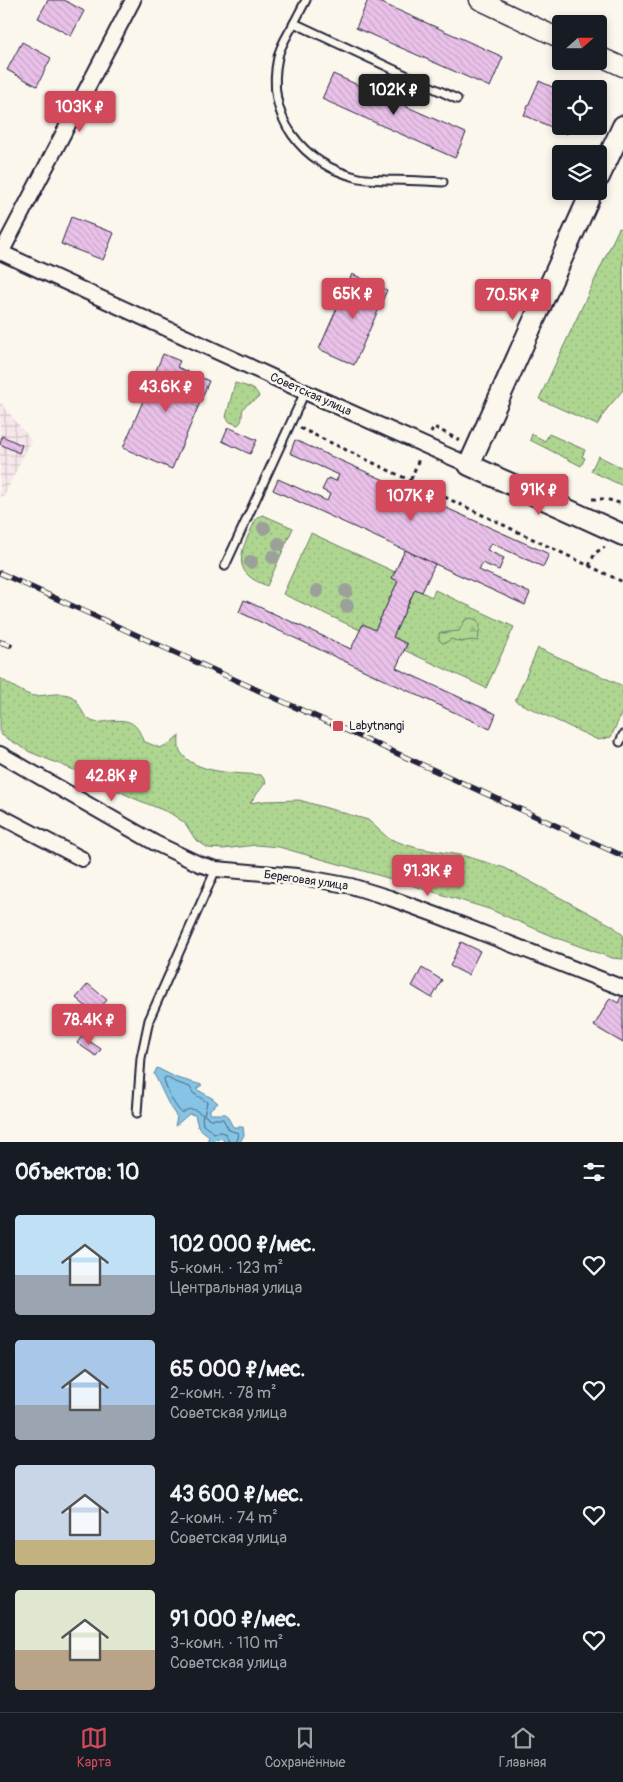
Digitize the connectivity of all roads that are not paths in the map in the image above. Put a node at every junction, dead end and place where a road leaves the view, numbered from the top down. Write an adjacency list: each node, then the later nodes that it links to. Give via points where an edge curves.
1 (133, 0): 13 (street)
2 (306, 0): 4 (lane)
3 (478, 0): 5 (street)
4 (294, 23): 8 (lane); 11 (lane, via 278,56 275,82 284,124 303,150 324,165 360,178)
5 (552, 35)
6 (608, 60): 7 (street)
7 (623, 68)
8 (457, 98)
9 (623, 126): 10 (main road)
10 (607, 160)
11 (443, 182)
12 (588, 200): 15 (main road)
13 (0, 253): 14 (street, Советская улица)
14 (305, 392): 15 (street, Советская улица); 17 (lane)
15 (469, 465): 16 (main road, Советская улица)
16 (616, 540)
17 (225, 566)
18 (0, 754): 21 (street, Береговая улица, via 155,843)
19 (0, 816): 20 (street)
20 (82, 859)
21 (216, 869): 22 (street, Береговая улица, via 297,876 350,886 439,916); 23 (lane, via 148,1020)
22 (623, 988)
23 (137, 1113)

